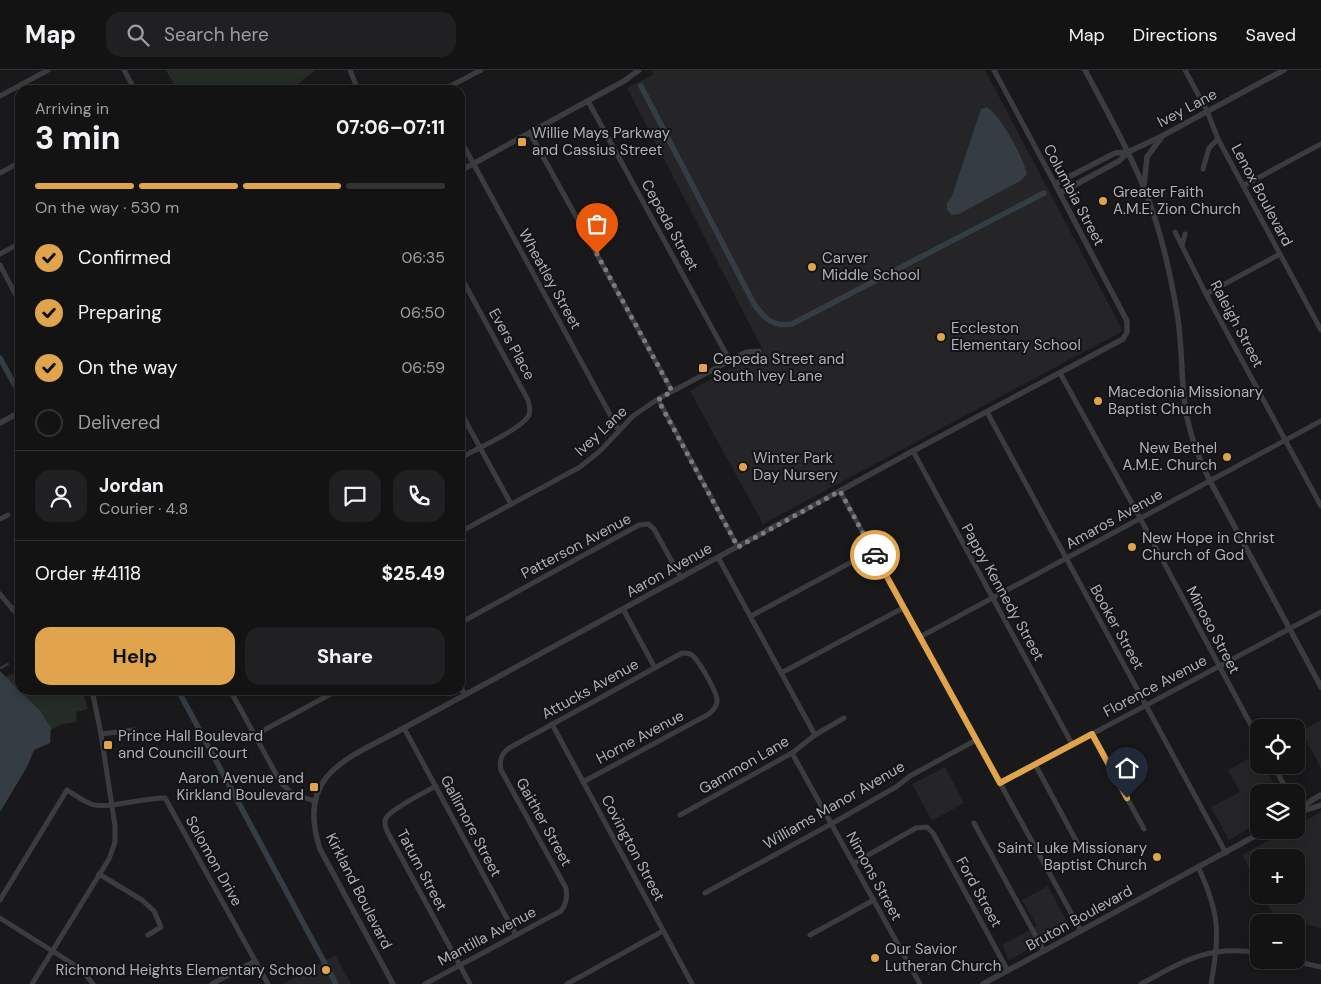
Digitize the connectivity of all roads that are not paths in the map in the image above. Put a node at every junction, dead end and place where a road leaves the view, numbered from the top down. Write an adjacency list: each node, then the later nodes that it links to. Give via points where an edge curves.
1 (48, 70): 10 (street)
2 (124, 70): 11 (street)
3 (350, 70): 12 (street)
4 (481, 70): 13 (street)
5 (638, 70): 16 (street)
6 (994, 70): 29 (street, Columbia Street)
7 (1085, 70): 23 (street)
8 (1185, 70): 17 (street, Lenox Boulevard)
9 (1284, 70): 17 (street, Ivey Lane)
10 (20, 85)
11 (132, 85)
12 (356, 85)
13 (452, 85)
14 (15, 88): 15 (street)
15 (0, 96)
16 (588, 101): 18 (street); 46 (street, Cepeda Street)
17 (1207, 111): 19 (street, Ivey Lane); 20 (street, Lenox Boulevard)
18 (530, 133): 24 (street); 48 (street)
19 (1162, 136): 23 (street, Ivey Lane); 31 (street, via 1147,157)
20 (1218, 139): 27 (street, via 1209,148); 30 (street, Lenox Boulevard)
21 (1321, 144): 30 (street)
22 (465, 148): 24 (street, Wheatley Street)
23 (1128, 152): 29 (street, Ivey Lane, via 1115,153); 31 (street); 32 (street, Ivey Lane, via 1119,161)
24 (474, 164): 26 (street); 55 (street, Wheatley Street)
25 (15, 165): 28 (street)
26 (465, 168)
27 (1203, 169)
28 (0, 173)
29 (1055, 184): 32 (street, Columbia Street)
30 (1243, 186): 38 (street, Lenox Boulevard)
31 (1144, 187): 60 (street, via 1156,222 1176,307 1187,416 1195,450)
32 (1060, 193): 44 (street, Columbia Street, via 1127,321)
33 (1175, 232): 36 (street, Raleigh Street)
34 (1185, 234): 36 (street)
35 (15, 246): 37 (street)
36 (1182, 246): 42 (street, Raleigh Street)
37 (0, 254)
38 (1280, 254): 42 (street); 43 (street, Lenox Boulevard)
39 (0, 265): 41 (street)
40 (465, 284): 57 (street, Evers Place, via 530,409 521,425)
41 (15, 294)
42 (1206, 294): 56 (street, Raleigh Street)
43 (1321, 330)
44 (1127, 332): 47 (street, Aaron Avenue, via 1123,339)
45 (759, 351): 46 (street, Ivey Lane, via 746,352)
46 (730, 361): 48 (street, Ivey Lane)
47 (1060, 373): 50 (street, Aaron Avenue); 65 (street, Minoso Street)
48 (672, 391): 49 (street, Ivey Lane)
49 (658, 400): 55 (street, Ivey Lane, via 633,416); 68 (street)
50 (987, 412): 58 (street, Aaron Avenue); 71 (street, Booker Street)
51 (15, 415): 54 (street)
52 (465, 420): 57 (street)
53 (1321, 422): 56 (street, Amaros Avenue)
54 (0, 423)
55 (619, 431): 62 (street, Ivey Lane, via 580,467)
56 (1285, 440): 60 (street, Amaros Avenue); 63 (street, Raleigh Street)
57 (480, 447): 59 (street); 62 (street)
58 (913, 451): 61 (street, Aaron Avenue); 74 (street, Pappy Kennedy Street)
59 (465, 455)
60 (1210, 481): 65 (street, Amaros Avenue); 83 (street)
61 (840, 491): 68 (street, Aaron Avenue); 69 (street)
62 (511, 504): 67 (street, Ivey Lane)
63 (1321, 506)
64 (8, 515): 66 (street)
65 (1140, 518): 71 (street, Amaros Avenue); 85 (street, Minoso Street)
66 (0, 519)
67 (465, 529)
68 (738, 547): 70 (street, Aaron Avenue)
69 (872, 550): 76 (street); 81 (street)
70 (718, 557): 72 (street, Aaron Avenue); 81 (street)
71 (1066, 560): 74 (street, Amaros Avenue); 93 (street, Booker Street)
72 (681, 578): 78 (street, Aaron Avenue); 82 (street, Patterson Avenue, via 654,529 648,524 639,525)
73 (0, 594): 77 (street)
74 (992, 598): 84 (street, Amaros Avenue); 105 (street, Pappy Kennedy Street)
75 (15, 607): 77 (street)
76 (903, 608): 84 (street); 87 (street)
77 (12, 609): 79 (street)
78 (622, 610): 86 (street); 92 (street, Aaron Avenue)
79 (15, 612)
80 (1321, 612): 83 (street, Florence Avenue)
81 (750, 616): 87 (street)
82 (465, 620)
83 (1290, 628): 85 (street, Florence Avenue); 88 (street)
84 (920, 637): 104 (street)
85 (1218, 666): 93 (street, Florence Avenue); 97 (street, Minoso Street)
86 (655, 668): 94 (street, Attucks Avenue, via 682,653 691,654 716,694 717,701); 96 (street, Attucks Avenue)
87 (782, 673): 103 (street)
88 (1321, 687)
89 (93, 695): 100 (street)
90 (233, 695): 102 (street)
91 (329, 695): 102 (street)
92 (465, 695): 98 (street, Aaron Avenue)
93 (1146, 706): 101 (street, Florence Avenue); 124 (street, Booker Street)
94 (709, 714): 109 (street, Horne Avenue)
95 (844, 718): 103 (street, Gammon Lane)
96 (552, 724): 106 (street, Attucks Avenue); 109 (street, Covington Street)
97 (1250, 724)
98 (404, 728): 111 (street, Gallimore Street); 113 (street, Aaron Avenue, via 335,768 324,780)
99 (134, 730): 100 (street)
100 (101, 734): 114 (street)
101 (1092, 734): 105 (street, Florence Avenue); 121 (street)
102 (255, 735): 113 (street, via 282,783 292,793)
103 (815, 735): 107 (street, Gammon Lane)
104 (976, 740): 110 (street); 120 (street, Williams Manor Avenue)
105 (1072, 744): 108 (street, Florence Avenue)
106 (509, 748): 131 (street, Gaither Street, via 499,762 501,770 566,888 566,905)
107 (792, 753): 118 (street, Gammon Lane); 120 (street, Nimons Street)
108 (1035, 764): 110 (street, Florence Avenue); 123 (street)
109 (583, 782): 133 (street, Covington Street)
110 (1000, 783): 134 (street)
111 (436, 786): 136 (street, Gallimore Street); 144 (street, Tatum Street, via 393,811 385,824)
112 (1321, 794): 115 (street)
113 (314, 801): 151 (street, Kirkland Boulevard, via 315,834 320,849)
114 (111, 805): 127 (street, via 115,842 110,858); 129 (street, via 91,804 68,790); 142 (street, Solomon Drive, via 166,798)
115 (1305, 805)
116 (1321, 805): 117 (street)
117 (1305, 809)
118 (680, 816)
119 (974, 823): 140 (street)
120 (832, 824): 125 (street, Nimons Street); 128 (street, Williams Manor Avenue)
121 (1144, 829)
122 (1250, 839): 124 (street, Bruton Boulevard)
123 (1080, 848)
124 (1226, 853): 126 (street, Bruton Boulevard)
125 (854, 864): 130 (street, Nimons Street); 146 (street, Ford Street, via 916,828 927,827)
126 (1198, 867): 134 (street, Bruton Boulevard); 139 (street, via 1214,906)
127 (99, 874): 135 (street, via 154,911 161,927); 138 (street)
128 (705, 893)
129 (0, 900)
130 (874, 900): 137 (street); 156 (street, Nimons Street)
131 (561, 911): 136 (street, Mantilla Avenue)
132 (0, 918): 138 (street)
133 (663, 931): 154 (street); 155 (street, Covington Street)
134 (1081, 931): 140 (street, Bruton Boulevard)
135 (148, 935)
136 (516, 935): 144 (street, Mantilla Avenue)
137 (810, 935)
138 (52, 950): 147 (street); 148 (street, via 81,969)
139 (1217, 950): 141 (street); 158 (street); 159 (street)
140 (1044, 951): 146 (street, Bruton Boulevard)
141 (1250, 951)
142 (254, 961): 149 (street); 150 (street, Solomon Drive)
143 (1305, 963): 145 (street)
144 (459, 966): 152 (street, Mantilla Avenue); 153 (street, Tatum Street)
145 (1321, 967)
146 (1008, 971): 157 (street, Bruton Boulevard)
147 (32, 984)
148 (93, 984)
149 (212, 984)
150 (268, 984)
151 (393, 984)
152 (425, 984)
153 (470, 984)
154 (567, 984)
155 (692, 984)
156 (920, 984)
157 (983, 984)
158 (1141, 984)
159 (1211, 984)

